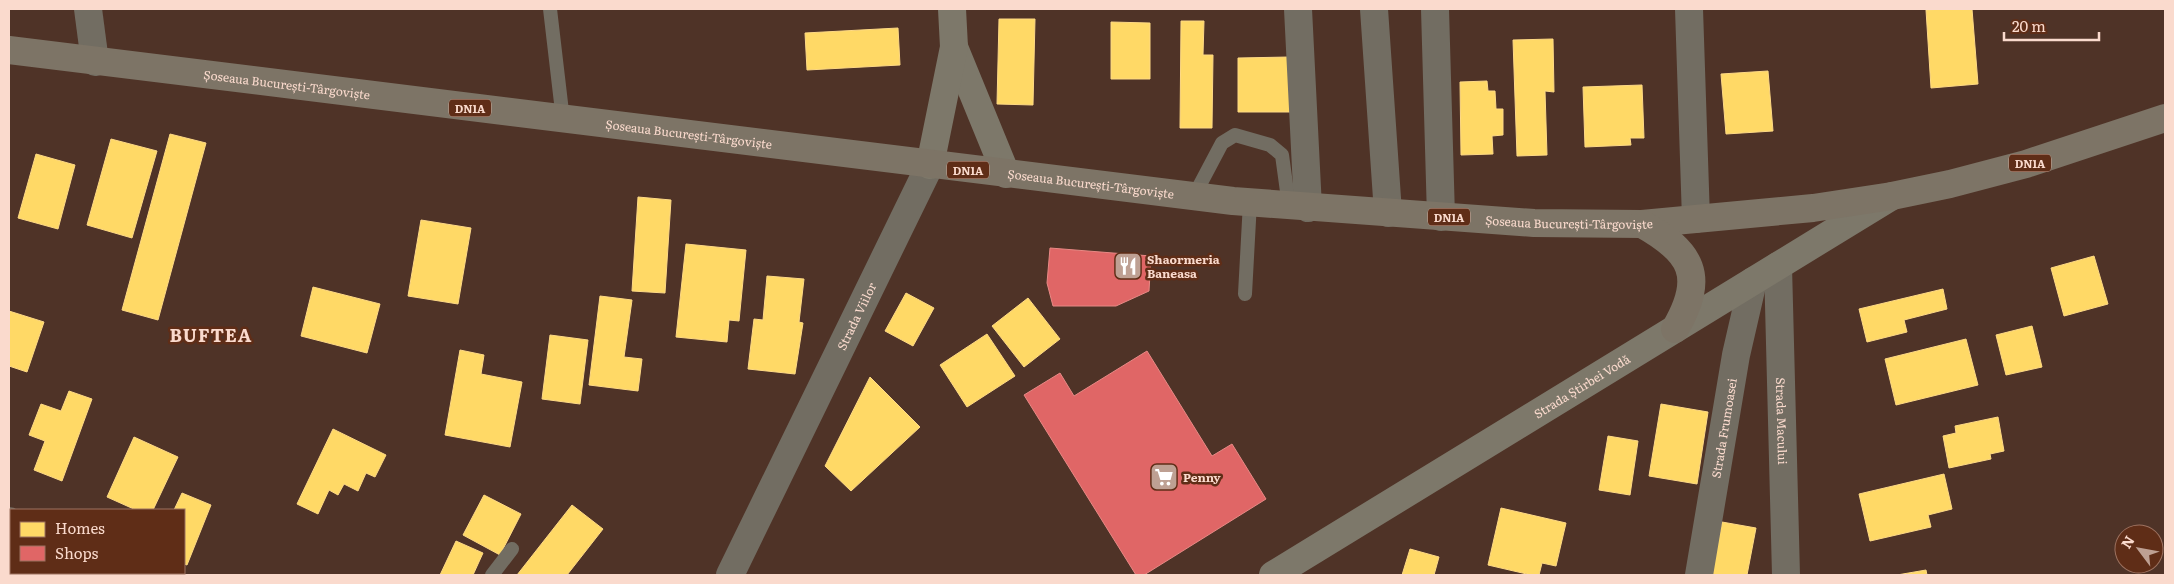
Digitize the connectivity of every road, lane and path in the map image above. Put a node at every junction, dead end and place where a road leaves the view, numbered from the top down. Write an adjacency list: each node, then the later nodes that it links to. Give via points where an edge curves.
1 (88, 9): 10 (street)
2 (550, 9): 12 (lane)
3 (952, 9): 8 (main road, Strada Viilor)
4 (1298, 9): 18 (street)
5 (1374, 9): 19 (street)
6 (1435, 9): 20 (street)
7 (1689, 9): 21 (street)
8 (954, 47): 13 (main road, Strada Viilor); 14 (main road, Strada Viilor)
9 (9, 50): 10 (main road, Șoseaua București-Târgoviște / DN1A)
10 (95, 62): 12 (main road, Șoseaua București-Târgoviște / DN1A)
11 (2165, 118): 16 (main road, Șoseaua București-Târgoviște / DN1A, via 2026,164)
12 (563, 120): 13 (main road, Șoseaua București-Târgoviște / DN1A)
13 (930, 165): 14 (main road, Șoseaua București-Târgoviște / DN1A); 29 (street, Strada Viilor)
14 (1006, 174): 15 (main road, Șoseaua București-Târgoviște / DN1A)
15 (1194, 196): 17 (main road, Șoseaua București-Târgoviște / DN1A); 18 (lane, via 1222,143 1235,135 1270,145 1282,155)
16 (1892, 196): 21 (main road, Șoseaua București-Târgoviște / DN1A, via 1813,208); 23 (main road, Strada Știrbei Vodă)
17 (1250, 202): 18 (main road, Șoseaua București-Târgoviște / DN1A); 25 (lane)
18 (1298, 207): 19 (main road, Șoseaua București-Târgoviște / DN1A)
19 (1388, 213): 20 (main road, Șoseaua București-Târgoviște / DN1A)
20 (1441, 216): 22 (main road, Șoseaua București-Târgoviște / DN1A, via 1534,223)
21 (1696, 218): 22 (main road, Șoseaua București-Târgoviște / DN1A)
22 (1642, 224): 26 (main road, via 1678,248 1690,266 1692,290 1686,311)
23 (1778, 266): 24 (main road, Strada Știrbei Vodă); 32 (street, Strada Macului)
24 (1753, 281): 26 (main road, Strada Știrbei Vodă); 31 (street, Strada Frumoasei, via 1736,355)
25 (1245, 294)
26 (1676, 328): 30 (main road, Strada Știrbei Vodă)
27 (512, 549): 28 (lane)
28 (492, 575)
29 (730, 575)
30 (1273, 575)
31 (1699, 575)
32 (1786, 575)

